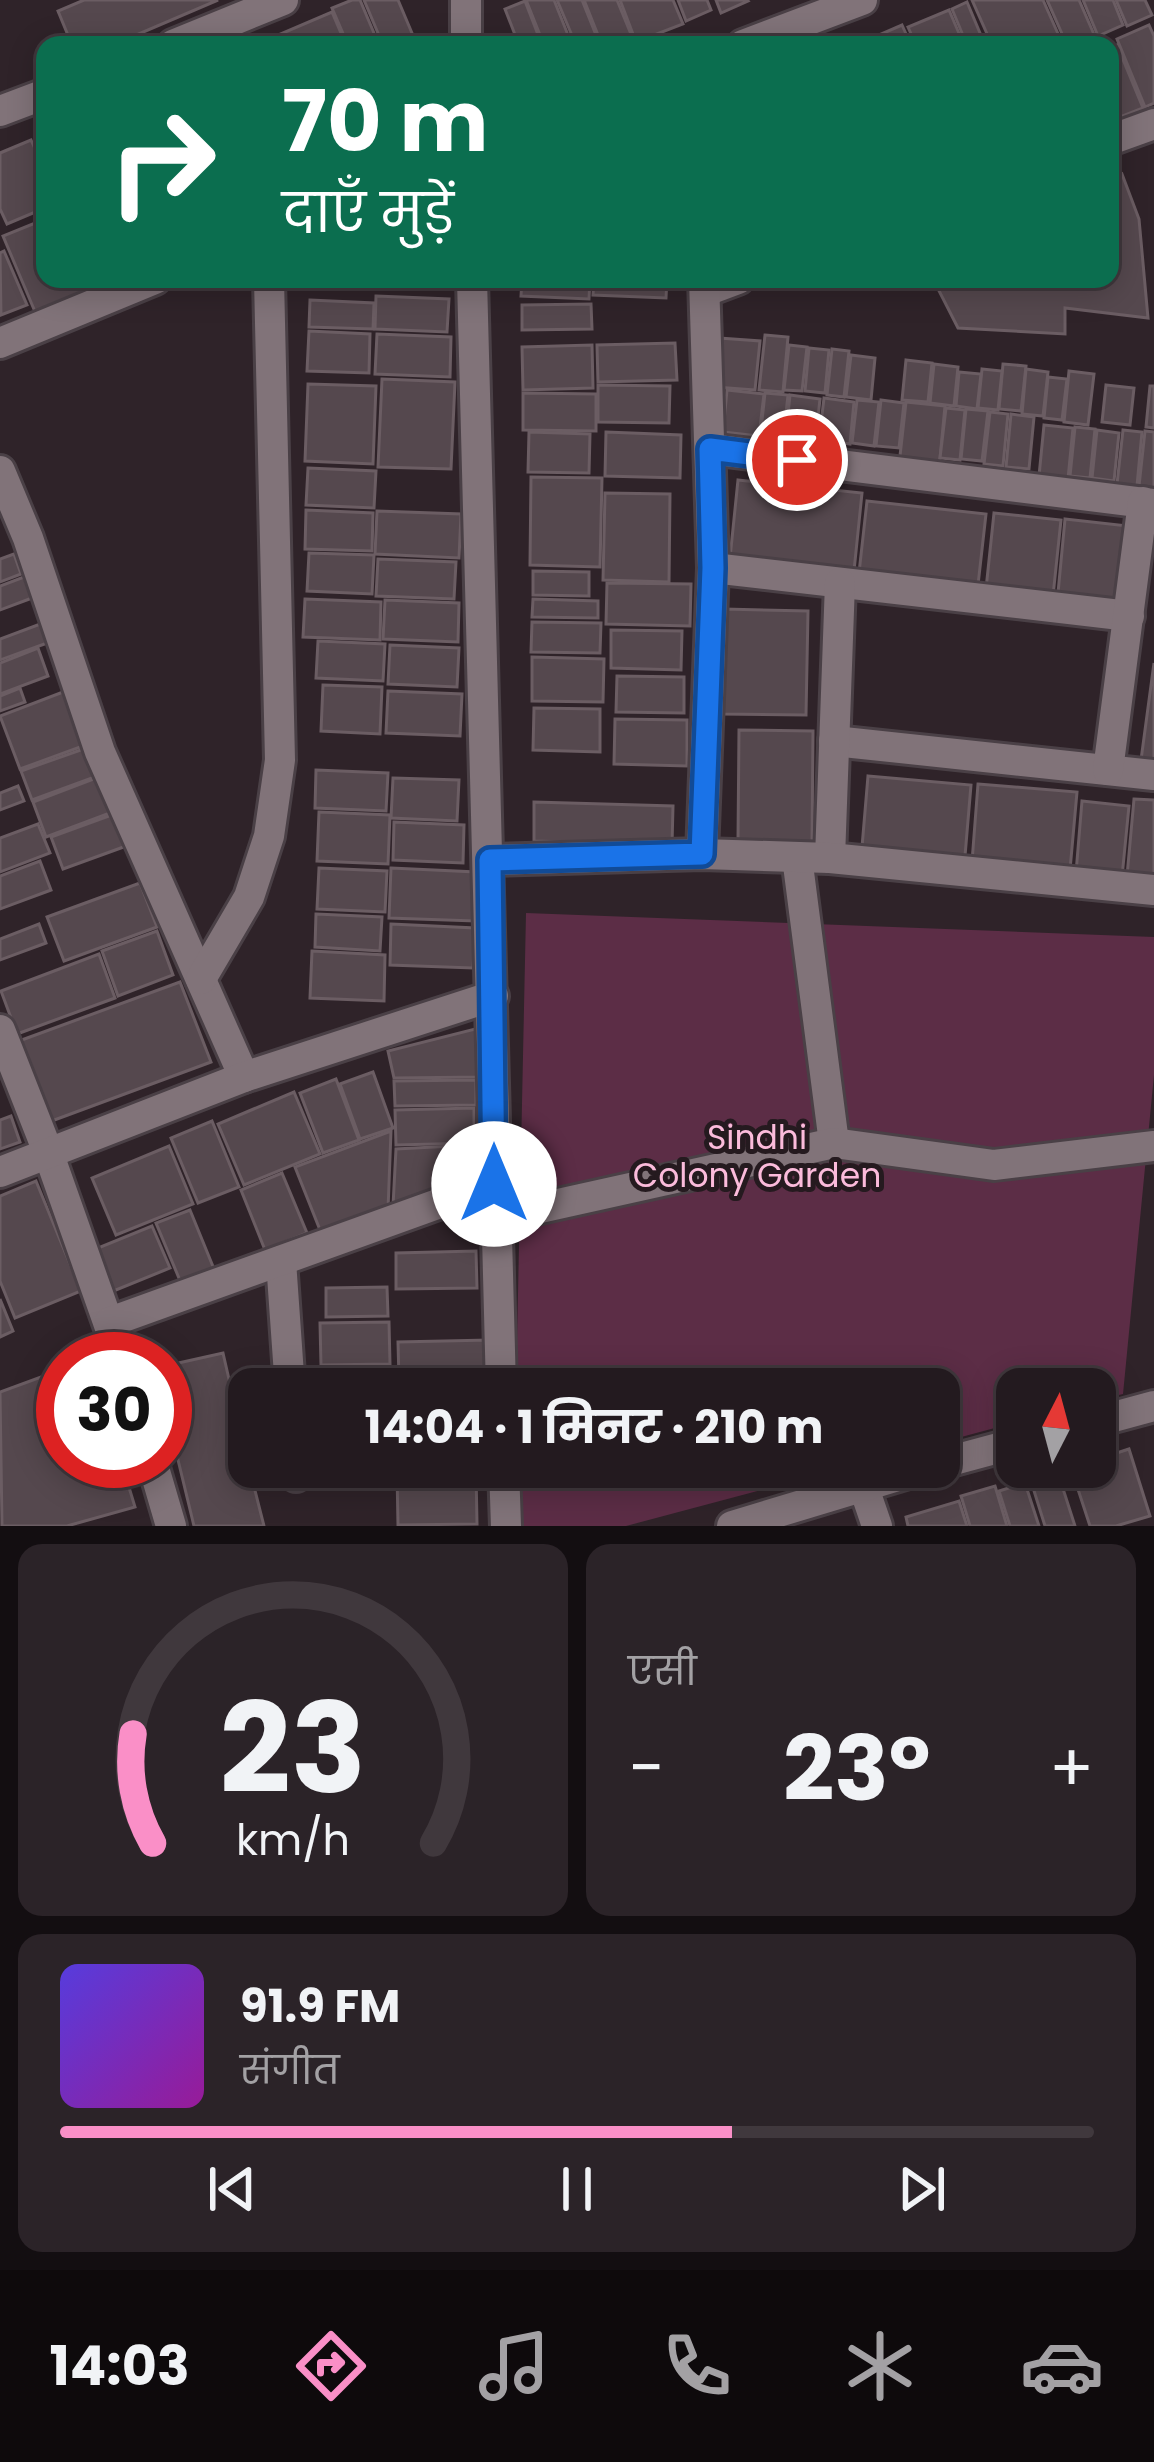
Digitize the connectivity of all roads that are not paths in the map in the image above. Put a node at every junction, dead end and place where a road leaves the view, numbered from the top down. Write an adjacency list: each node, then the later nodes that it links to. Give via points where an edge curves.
1 (283, 0): 4 (street)
2 (466, 0): 6 (street)
3 (862, 0): 7 (street)
4 (245, 8): 5 (street)
5 (190, 36)
6 (466, 36)
7 (767, 36)
8 (36, 97): 9 (street)
9 (0, 111)
10 (1154, 124): 11 (street)
11 (1119, 137)
12 (133, 288): 16 (street)
13 (269, 288): 31 (street, via 280,760 249,898)
14 (472, 288): 29 (street)
15 (705, 288): 17 (street)
16 (0, 343)
17 (710, 449): 19 (street); 20 (street)
18 (0, 471): 31 (street, via 100,752)
19 (1149, 503): 22 (street)
20 (713, 568): 21 (street); 26 (street)
21 (840, 584): 22 (street); 23 (street)
22 (1129, 616): 24 (street)
23 (834, 741): 24 (street); 28 (street)
24 (1108, 770): 25 (street)
25 (1154, 775)
26 (702, 854): 27 (street); 29 (street)
27 (796, 857): 28 (street); 35 (street)
28 (830, 858): 30 (street)
29 (490, 860): 32 (street)
30 (1154, 890)
31 (201, 980): 34 (street)
32 (493, 996): 34 (street); 39 (street)
33 (0, 1030): 37 (street)
34 (244, 1078): 37 (street)
35 (834, 1143): 36 (street, via 994,1166); 40 (street)
36 (1154, 1146)
37 (48, 1152): 38 (street); 42 (street)
38 (0, 1172)
39 (494, 1184): 40 (street); 41 (street)
40 (495, 1218): 45 (street)
41 (281, 1261): 42 (street); 44 (street)
42 (110, 1322): 43 (street)
43 (113, 1332)
44 (289, 1368)
45 (500, 1368)
46 (1154, 1406): 47 (street)
47 (1116, 1416)
48 (996, 1449): 49 (street)
49 (960, 1458)
50 (160, 1488): 55 (street)
51 (505, 1488): 56 (street)
52 (854, 1488): 54 (street)
53 (864, 1488): 57 (street)
54 (748, 1523)
55 (171, 1526)
56 (506, 1526)
57 (877, 1526)

